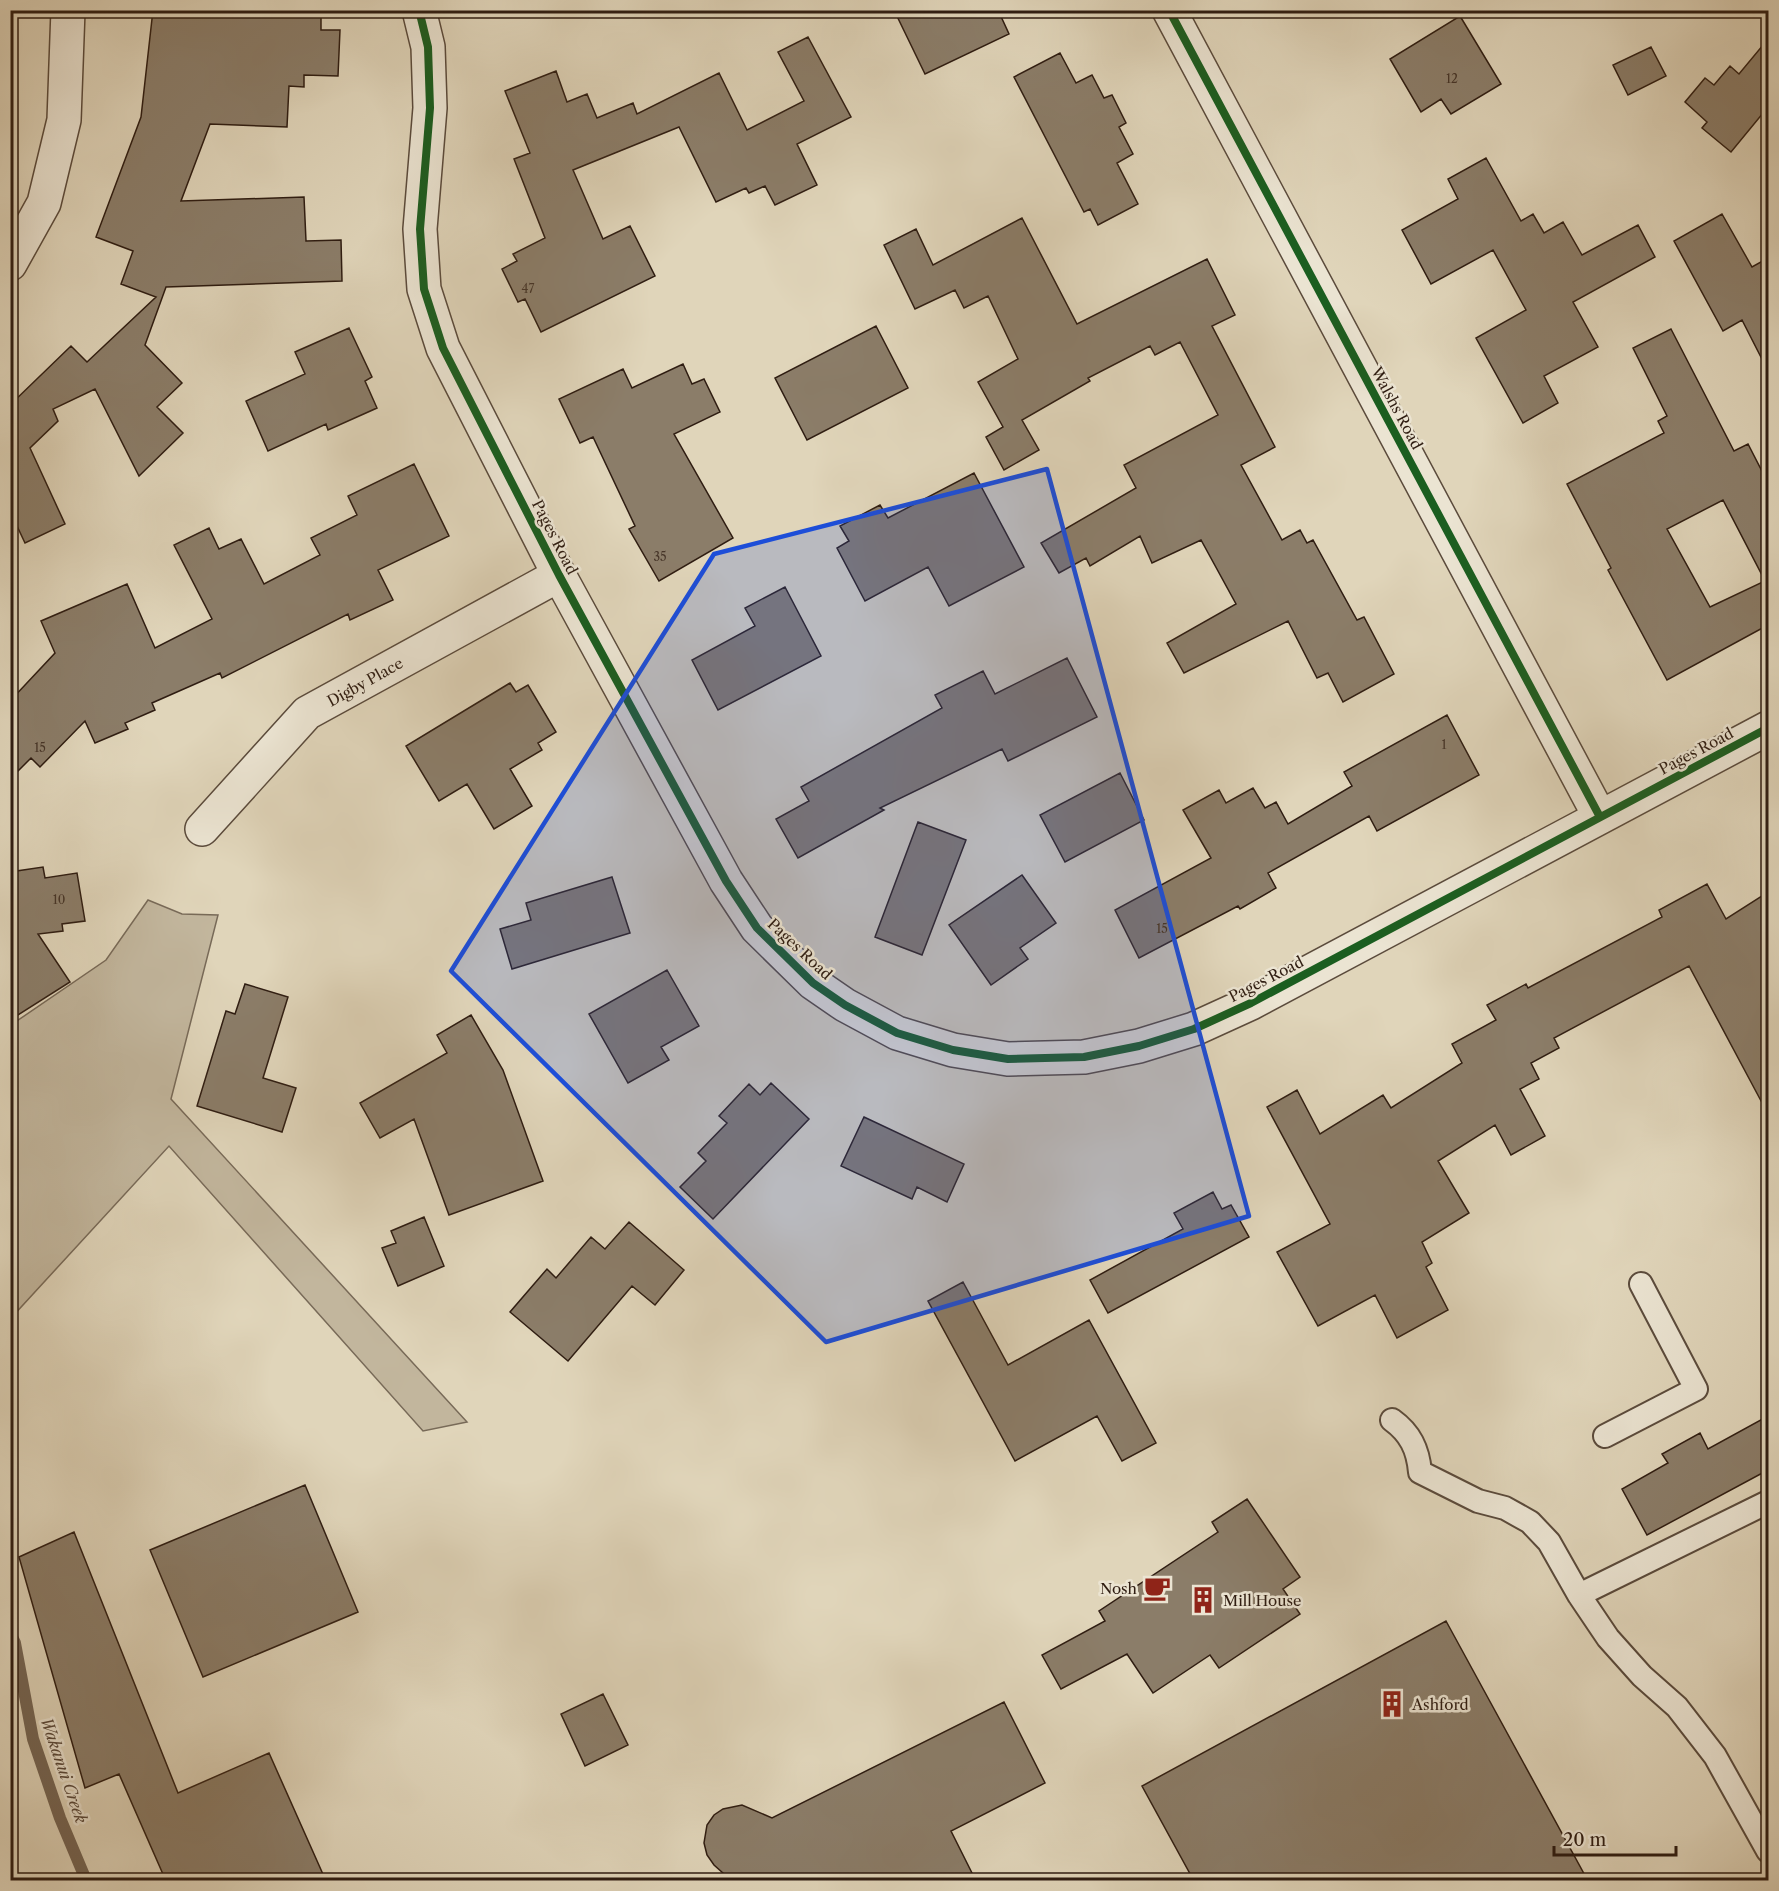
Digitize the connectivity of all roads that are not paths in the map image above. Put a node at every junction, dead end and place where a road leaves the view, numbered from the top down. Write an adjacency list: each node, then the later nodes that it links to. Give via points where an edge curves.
1 (68, 10): 4 (street, via 64,120 44,203)
2 (419, 10): 5 (street, Pages Road, via 428,47 430,108 420,229 424,290 443,348)
3 (1169, 10): 7 (street, Walshs Road)
4 (10, 264)
5 (559, 575): 7 (street, Pages Road, via 726,881 757,928 813,983 846,1005 897,1033 953,1050 1008,1059 1084,1057 1194,1029 1251,1003); 8 (street, Digby Place, via 307,713)
6 (1768, 728): 7 (street, Pages Road)
7 (1600, 817)
8 (202, 829)
9 (1641, 1284): 11 (lane, via 1696,1389)
10 (1392, 1420): 13 (lane, via 1409,1437 1420,1472 1530,1522 1549,1542)
11 (1605, 1436)
12 (1768, 1502): 13 (lane)
13 (1579, 1595): 14 (lane, via 1608,1638 1641,1676 1677,1707 1715,1756)
14 (1768, 1851)

